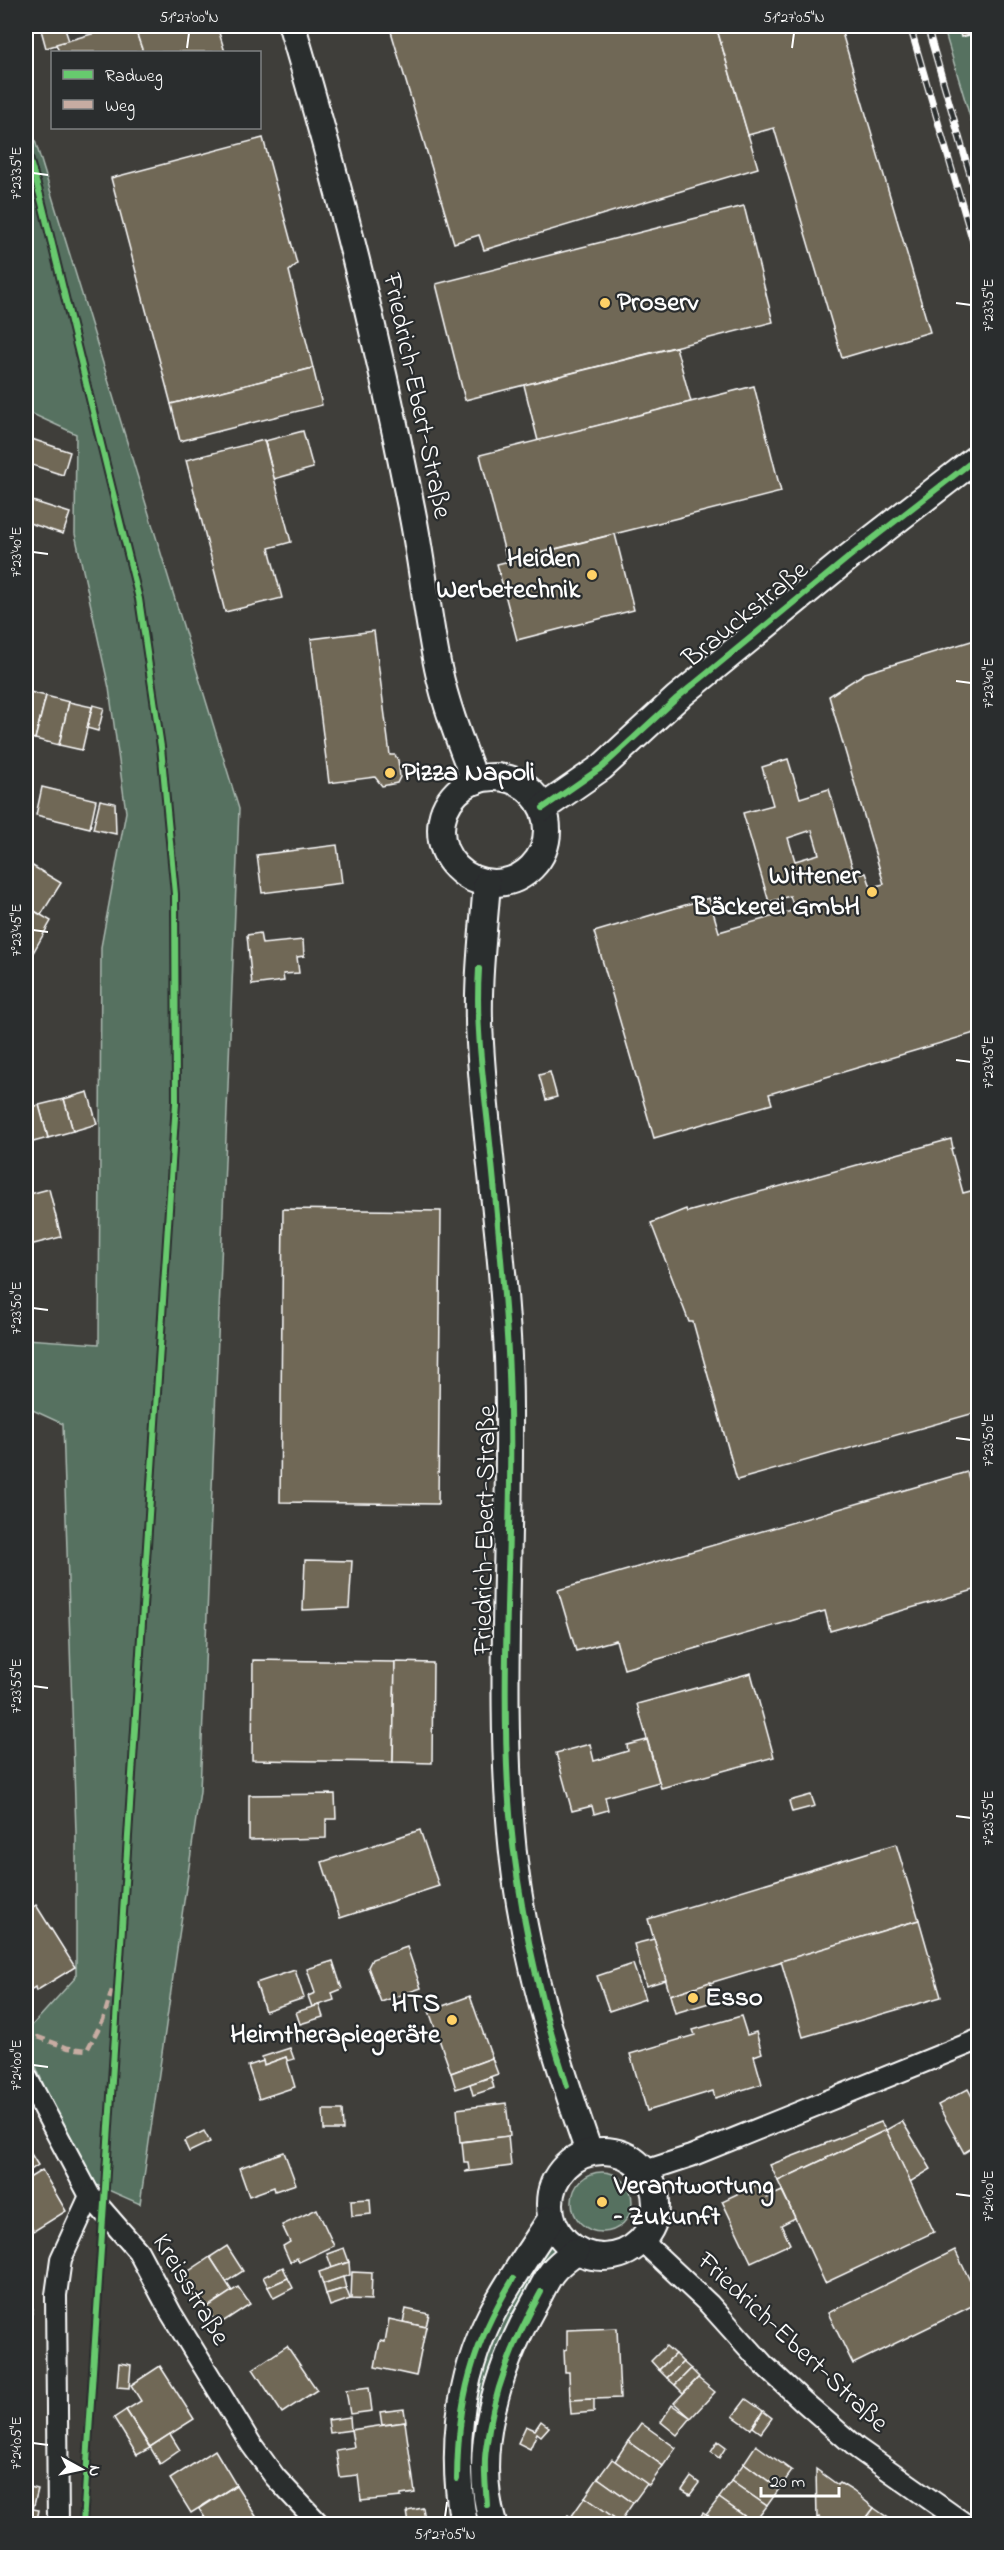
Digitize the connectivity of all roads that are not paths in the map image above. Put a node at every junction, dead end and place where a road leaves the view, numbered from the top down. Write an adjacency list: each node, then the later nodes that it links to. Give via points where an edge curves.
1 (292, 26): 3 (street, Friedrich-Ebert-Straße, via 340,191 370,319 411,508 438,669 448,709)
2 (978, 457): 4 (street, Brauckstraße, via 849,557 602,767)
3 (475, 781): 4 (street, via 489,777 518,782); 5 (street, via 450,802 443,816 442,836 446,852 460,870)
4 (543, 808): 5 (street, via 547,833 540,857 522,875)
5 (487, 882): 8 (street, Friedrich-Ebert-Straße, via 478,980 480,1043 508,1353 511,1459 506,1689 513,1852 526,1934 549,2032)
6 (978, 2040): 9 (street, via 702,2152)
7 (26, 2076): 10 (street, Kreisstraße)
8 (589, 2152): 9 (street, via 620,2153); 11 (street, via 561,2170 549,2202)
9 (645, 2171): 12 (street, via 656,2199 655,2214)
10 (90, 2196): 14 (street, via 64,2250 56,2295); 15 (street, Kreisstraße, via 138,2251 251,2444 275,2477)
11 (551, 2218): 13 (street, via 561,2237); 16 (street, via 491,2315 473,2360 458,2448 457,2479)
12 (642, 2241): 13 (street, via 611,2257 593,2257); 18 (street, Friedrich-Ebert-Straße, via 813,2410 857,2448)
13 (576, 2251): 17 (street, via 552,2271 508,2356 498,2388 485,2451 487,2505)
14 (58, 2524)
15 (319, 2524)
16 (464, 2524)
17 (493, 2524)
18 (965, 2524)

